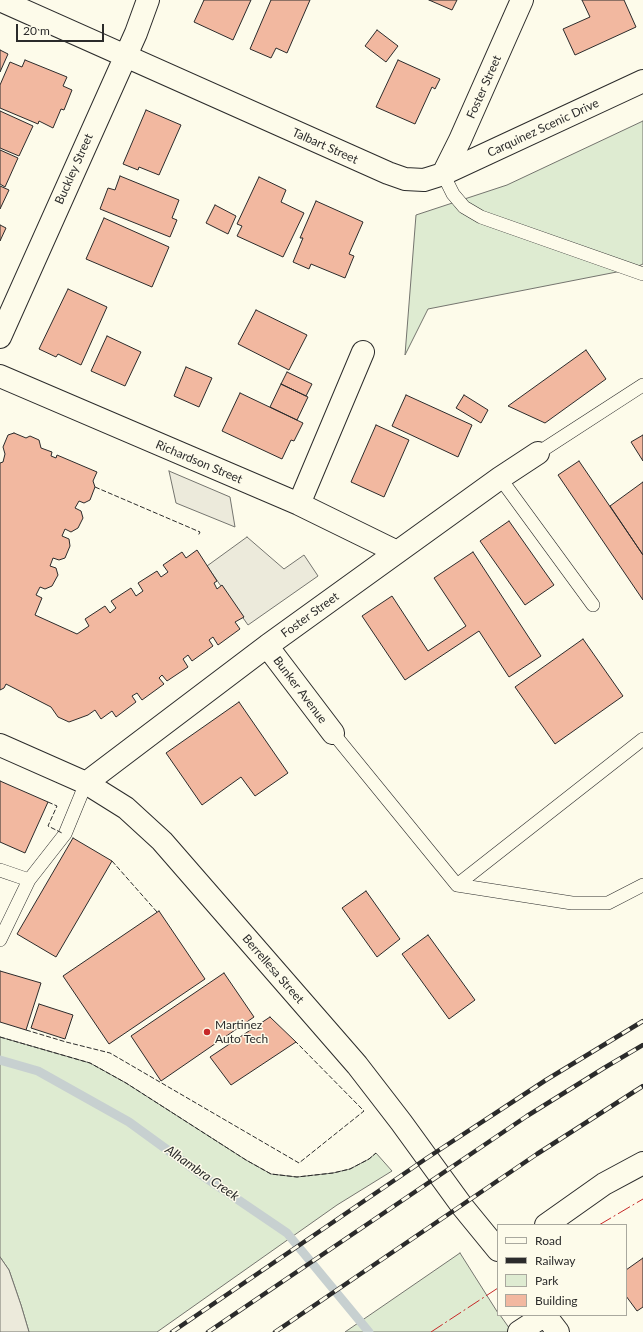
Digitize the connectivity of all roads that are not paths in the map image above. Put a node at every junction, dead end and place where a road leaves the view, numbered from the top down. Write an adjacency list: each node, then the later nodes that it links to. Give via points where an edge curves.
1 (0, 0): 4 (street, Talbart Street)
2 (148, 0): 4 (street, Buckley Street)
3 (522, 0): 6 (street, Foster Street)
4 (126, 56): 6 (street, Talbart Street, via 388,173 405,179 424,180); 8 (street, Buckley Street)
5 (643, 82): 6 (street, Carquinez Scenic Drive)
6 (443, 174): 7 (lane, via 453,194 464,207 481,217)
7 (643, 274)
8 (0, 337)
9 (363, 352): 14 (street)
10 (0, 376): 14 (street, Richardson Street)
11 (643, 385): 12 (lane)
12 (538, 453): 13 (street, Foster Street)
13 (500, 478): 15 (street, Foster Street); 16 (lane)
14 (299, 504): 15 (street, Richardson Street)
15 (397, 552): 17 (street, Foster Street)
16 (593, 605)
17 (267, 646): 18 (street, Bunker Avenue); 21 (street, Foster Street)
18 (332, 733): 24 (lane)
19 (643, 739): 24 (lane)
20 (0, 745): 21 (street, Berrellesa Street)
21 (86, 783): 23 (lane, via 65,834); 29 (street, Berrellesa Street, via 126,808 162,841 357,1066)
22 (0, 870): 23 (lane)
23 (29, 880): 26 (lane)
24 (457, 885): 25 (lane, via 572,903 608,904)
25 (643, 885)
26 (0, 940)
27 (643, 1163): 28 (street, via 604,1184)
28 (547, 1224)
29 (497, 1249)
30 (543, 1316): 32 (street)
31 (546, 1316): 33 (street)
32 (519, 1332)
33 (558, 1332)

